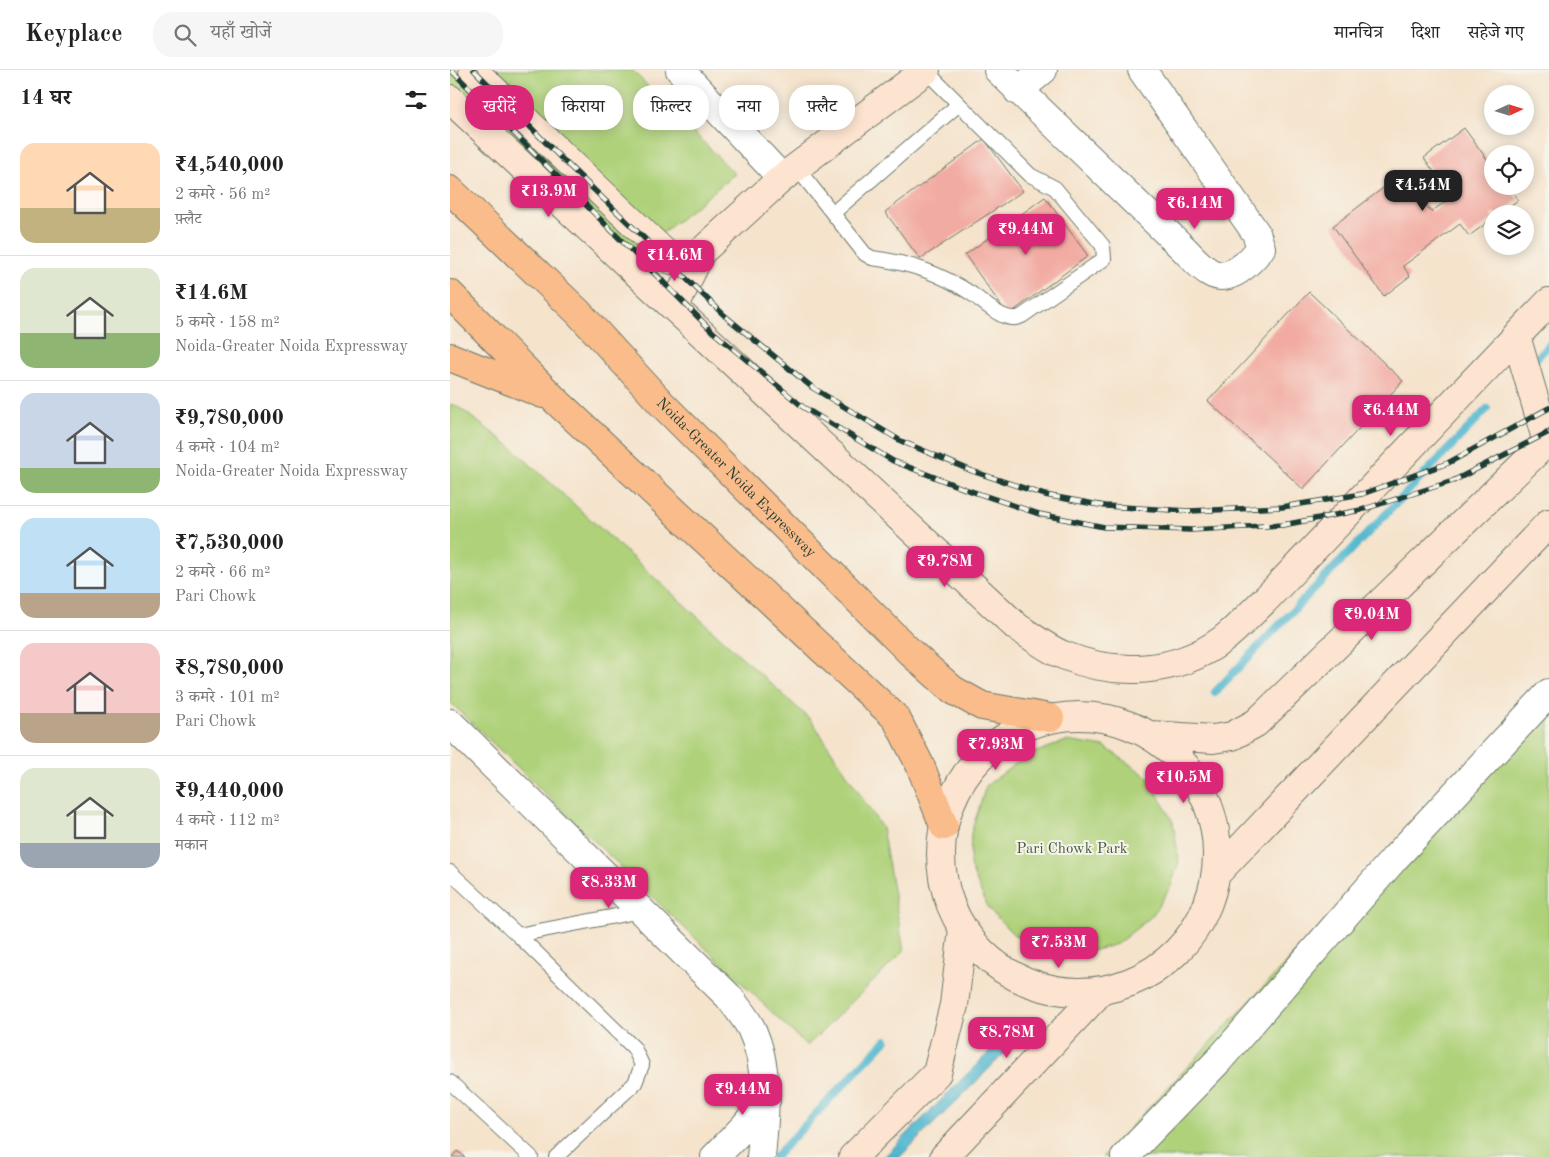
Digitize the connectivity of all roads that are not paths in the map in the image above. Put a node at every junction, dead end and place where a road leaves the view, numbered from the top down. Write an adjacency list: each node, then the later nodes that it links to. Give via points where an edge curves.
1 (473, 70): 14 (main road)
2 (680, 70): 10 (street)
3 (926, 70): 9 (lane); 10 (main road)
4 (998, 70): 7 (street)
5 (1043, 70): 7 (street)
6 (1142, 70): 7 (street, via 1256,233 1261,248 1251,261 1229,275 1212,274)
7 (1018, 91)
8 (450, 99): 15 (main road)
9 (959, 104): 12 (lane); 12 (lane, via 1030,175 1055,188 1104,246 1104,259 1022,316 1005,317 948,278 865,254)
10 (789, 172): 12 (lane); 13 (main road)
11 (450, 190): 25 (highway, Noida-Greater Noida Expressway, via 578,312 662,404 911,653 953,690 982,706)
12 (832, 213)
13 (702, 252): 14 (main road); 18 (main road)
14 (672, 260): 15 (main road)
15 (636, 270): 18 (main road)
16 (450, 294): 21 (highway)
17 (1549, 302): 19 (main road)
18 (675, 306): 19 (main road, via 1018,627 1062,655 1110,668 1147,670 1184,662 1222,640 1264,601)
19 (1516, 336): 22 (main road)
20 (450, 357): 21 (highway)
21 (554, 398): 28 (highway, via 896,718)
22 (1548, 441): 27 (main road, via 1256,723 1232,736 1213,739)
23 (1549, 523): 30 (main road)
24 (1549, 693): 43 (street, via 1394,859 1218,1061)
25 (1050, 718): 27 (main road, via 1085,715 1119,721); 28 (main road, via 1013,732 981,756 957,788)
26 (450, 723): 31 (street)
27 (1150, 735): 30 (main road, via 1182,761 1204,795 1217,834)
28 (944, 826): 32 (main road, via 941,861 948,897)
29 (450, 872): 33 (lane)
30 (1216, 874): 34 (main road, via 1203,916 1178,952 1142,977)
31 (641, 911): 33 (lane); 36 (street, via 728,996 750,1026 762,1057)
32 (963, 929): 34 (main road, via 989,959 1023,981 1061,992); 41 (main road, via 954,1005 937,1073)
33 (518, 935): 39 (lane, via 634,1048 642,1065 635,1083)
34 (1101, 991): 42 (main road)
35 (450, 1082): 38 (lane)
36 (766, 1100): 37 (street); 40 (street)
37 (762, 1146)
38 (532, 1157)
39 (556, 1157)
40 (715, 1157)
41 (853, 1157)
42 (944, 1157)
43 (1125, 1157)

